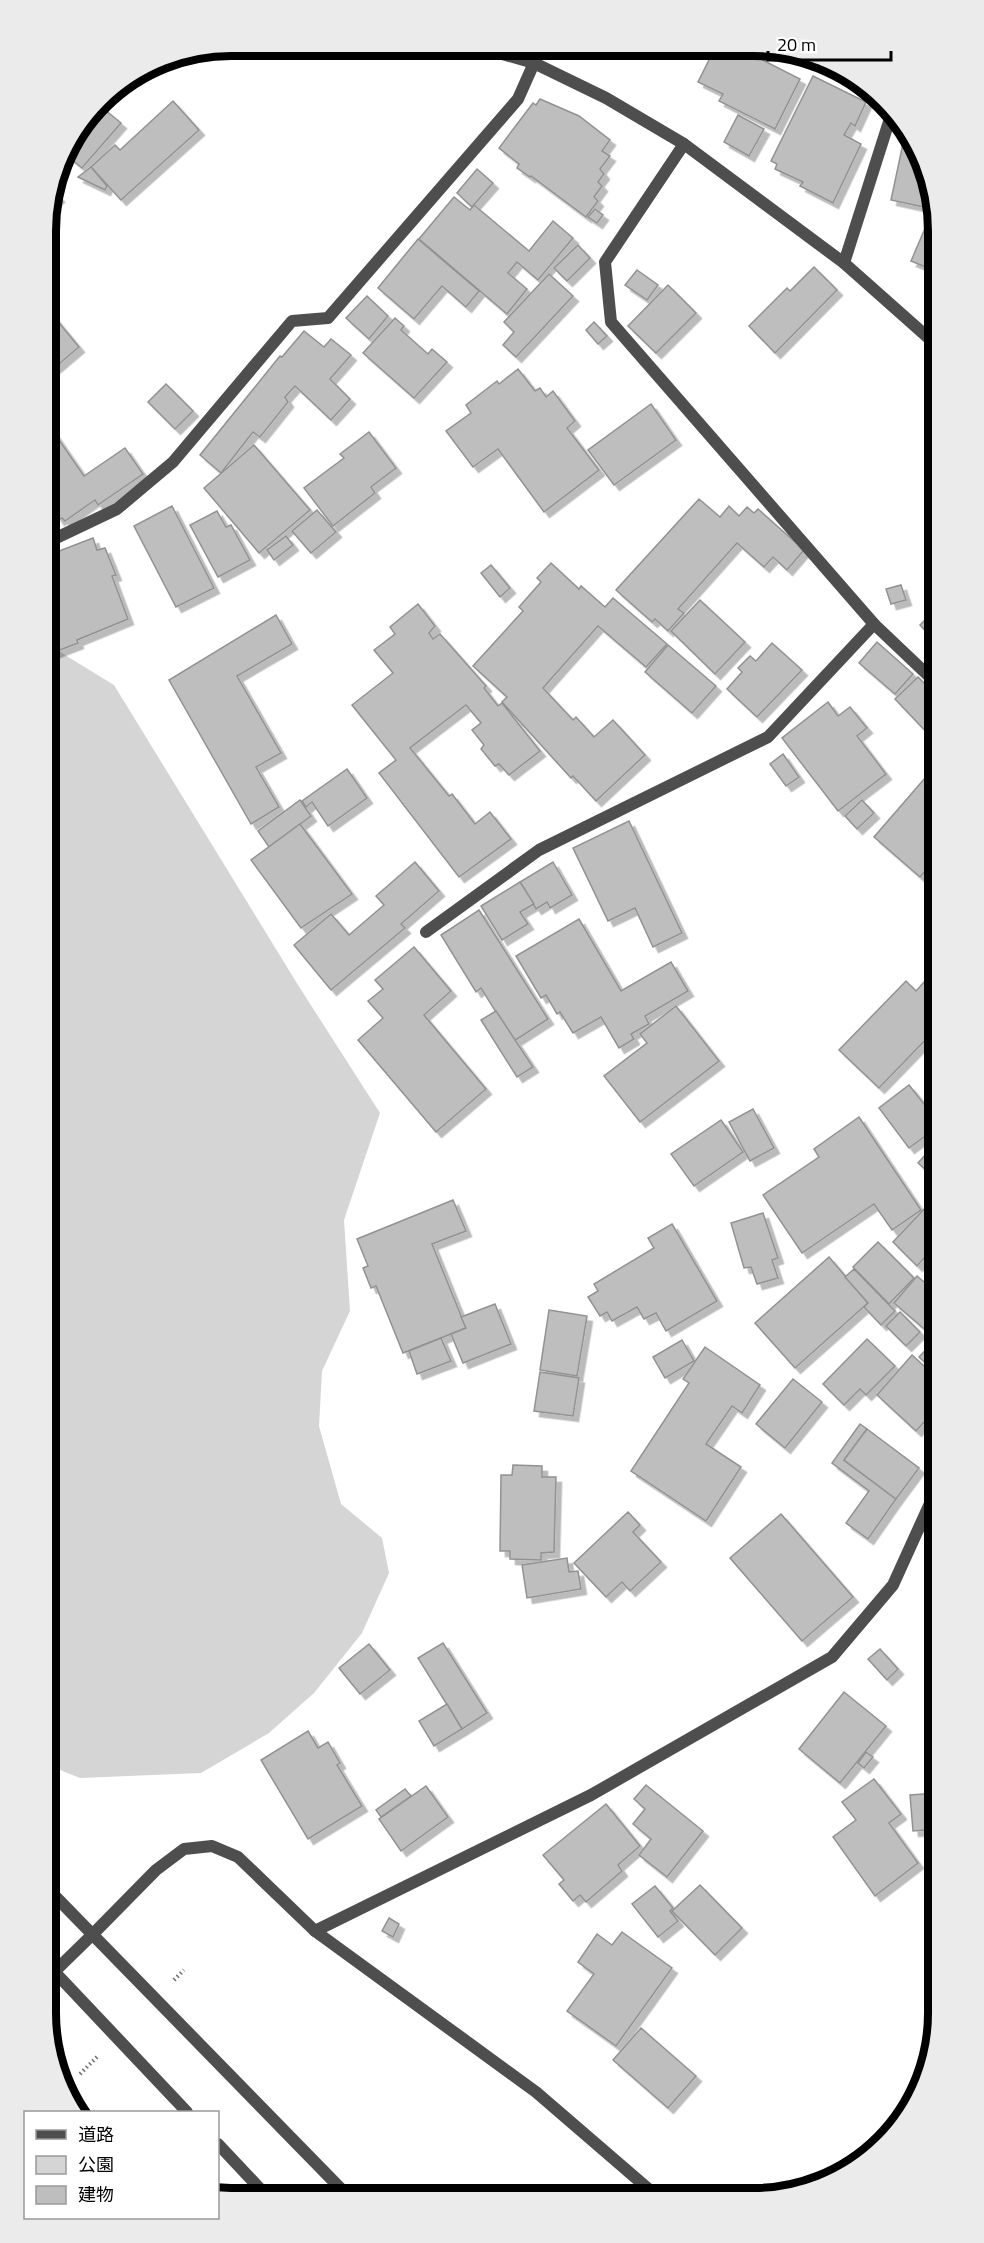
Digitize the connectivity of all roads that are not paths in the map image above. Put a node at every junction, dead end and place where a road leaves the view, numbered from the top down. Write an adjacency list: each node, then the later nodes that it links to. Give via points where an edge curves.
1 (511, 56): 2 (street)
2 (534, 63): 4 (street, via 606,98); 7 (street, via 518,99 328,318 292,321 173,462 117,509)
3 (889, 121): 5 (street)
4 (684, 144): 5 (street); 8 (street, via 605,262 610,322)
5 (844, 263): 6 (street)
6 (928, 338)
7 (56, 537)
8 (874, 624): 9 (street); 10 (street, via 768,737 538,850)
9 (928, 675)
10 (426, 932)
11 (928, 1508): 13 (street, via 893,1585 832,1657 591,1795)
12 (56, 1897): 14 (street)
13 (315, 1931): 14 (street, via 238,1857 212,1846 184,1849 156,1870); 21 (street, via 536,2092)
14 (93, 1934): 15 (street); 20 (street)
15 (56, 1968)
16 (56, 1976): 17 (street)
17 (186, 2111)
18 (219, 2145): 19 (street)
19 (259, 2188)
20 (340, 2188)
21 (647, 2188)

